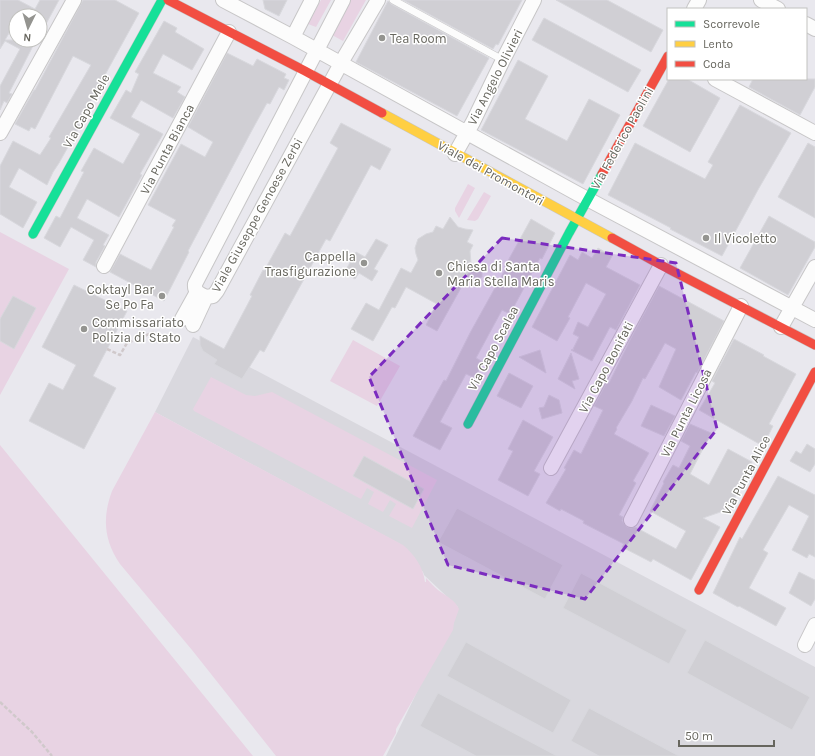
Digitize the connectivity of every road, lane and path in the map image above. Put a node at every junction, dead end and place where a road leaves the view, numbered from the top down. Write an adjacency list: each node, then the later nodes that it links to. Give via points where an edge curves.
1 (74, 0): 21 (street)
2 (162, 0): 27 (street, Via Capo Mele)
3 (168, 0): 12 (street, Viale dei Promontori)
4 (223, 0): 13 (street, Viale dei Promontori)
5 (312, 0): 13 (street)
6 (343, 0): 14 (street, Viale Giuseppe Genoese Zerbi)
7 (378, 0): 17 (street, Viale Giuseppe Genoese Zerbi)
8 (393, 0): 16 (lane)
9 (534, 0): 16 (street, Via Angelo Olivieri)
10 (761, 0): 11 (street)
11 (776, 8)
12 (229, 32): 18 (street, Viale dei Promontori); 29 (street, Via Punta Bianca)
13 (293, 37): 14 (street, Viale dei Promontori)
14 (317, 50): 17 (street, Viale dei Promontori); 18 (street, Viale Giuseppe Genoese Zerbi)
15 (667, 58): 25 (street, Via Federico Paolini)
16 (503, 60): 22 (street, Via Angelo Olivieri)
17 (341, 64): 20 (street, Viale Giuseppe Genoese Zerbi); 22 (street, Viale dei Promontori)
18 (305, 71): 20 (street, Viale dei Promontori); 31 (street, Viale Giuseppe Genoese Zerbi, via 195,284 194,288)
19 (718, 80): 23 (street)
20 (330, 85): 24 (street, Viale dei Promontori); 31 (street, Viale Giuseppe Genoese Zerbi, via 217,291 211,297)
21 (0, 133)
22 (467, 133): 24 (street, Via Angelo Olivieri); 25 (street, Viale dei Promontori)
23 (815, 133)
24 (455, 154): 26 (street, Viale dei Promontori)
25 (588, 199): 26 (street, Via Federico Paolini); 33 (street, Viale dei Promontori)
26 (576, 219): 28 (street, Viale dei Promontori); 41 (street, Via Capo Scalea)
27 (33, 234)
28 (661, 265): 32 (street, Viale dei Promontori); 42 (street, Via Capo Bonifati)
29 (104, 266)
30 (815, 267): 33 (street)
31 (202, 295): 35 (street)
32 (741, 306): 36 (street, Viale dei Promontori); 43 (street, Via Punta Licosa)
33 (793, 307): 34 (street, Viale dei Promontori); 36 (street)
34 (815, 320): 38 (street)
35 (187, 322)
36 (781, 327): 38 (street, Viale dei Promontori)
37 (154, 332): 39 (path, via 127,343 120,355)
38 (810, 342)
39 (107, 349)
40 (815, 372): 44 (street, Via Punta Alice)
41 (468, 424)
42 (551, 468)
43 (631, 520)
44 (699, 590)
45 (815, 626): 46 (street)
46 (805, 645)
47 (0, 702): 48 (path, via 32,732)
48 (52, 756)

